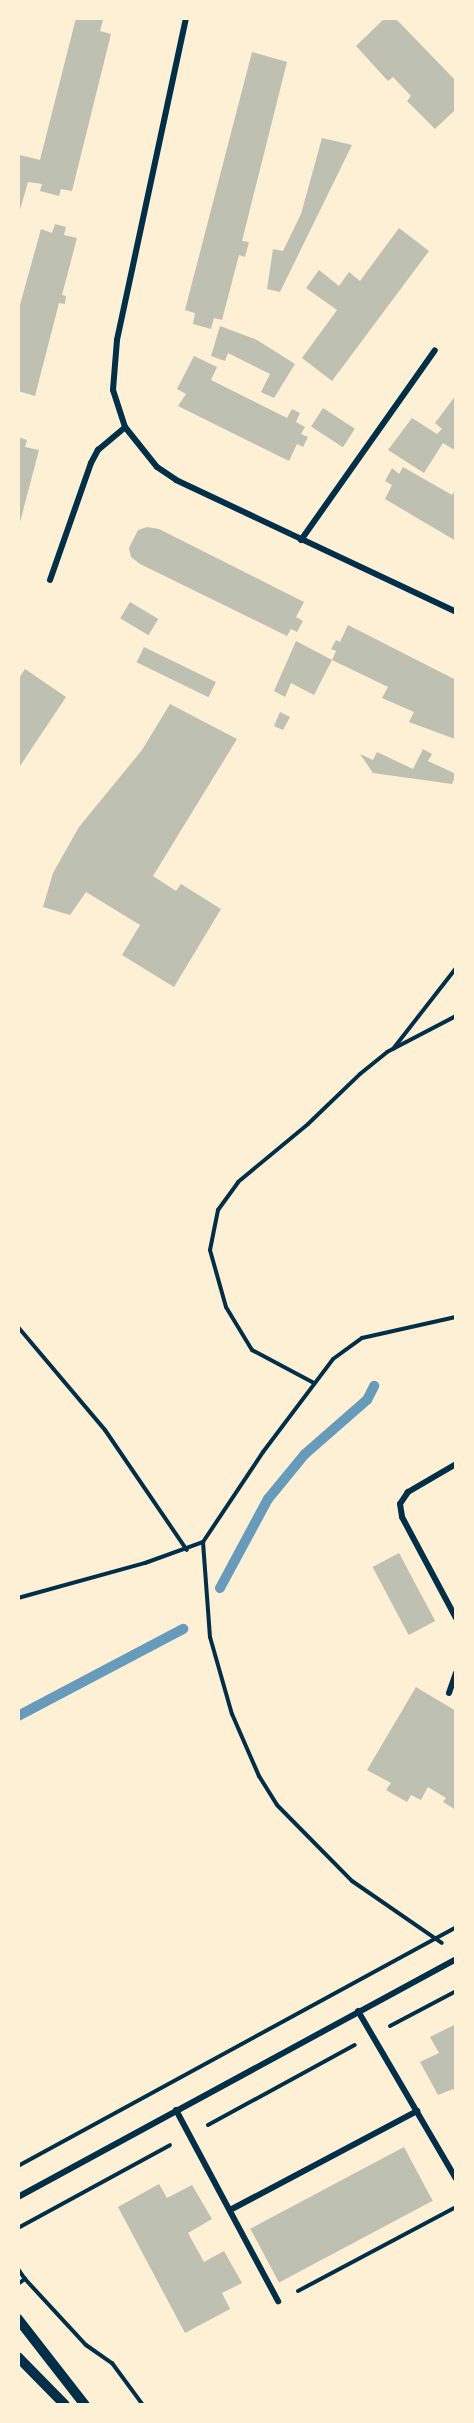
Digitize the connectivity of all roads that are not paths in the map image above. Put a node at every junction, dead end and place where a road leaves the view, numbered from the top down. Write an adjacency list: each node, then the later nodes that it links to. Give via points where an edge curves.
1 (186, 18): 3 (street, via 117,339 113,390)
2 (435, 350): 4 (street)
3 (125, 427): 4 (street, via 157,467 176,480); 5 (street, via 98,450 91,463)
4 (301, 540): 6 (street)
5 (50, 580)
6 (456, 612)
7 (456, 1464): 8 (street, via 408,1492 400,1504 402,1517)
8 (456, 1618)
9 (456, 1673): 10 (street)
10 (449, 1693)
11 (455, 1959): 12 (street)
12 (358, 2011): 13 (street); 14 (street)
13 (176, 2110): 16 (street); 17 (street)
14 (417, 2111): 15 (street); 17 (street)
15 (456, 2179)
16 (18, 2197)
17 (230, 2210): 18 (street)
18 (278, 2301)
19 (18, 2319): 22 (street)
20 (18, 2357): 21 (street)
21 (65, 2405)
22 (85, 2405)

